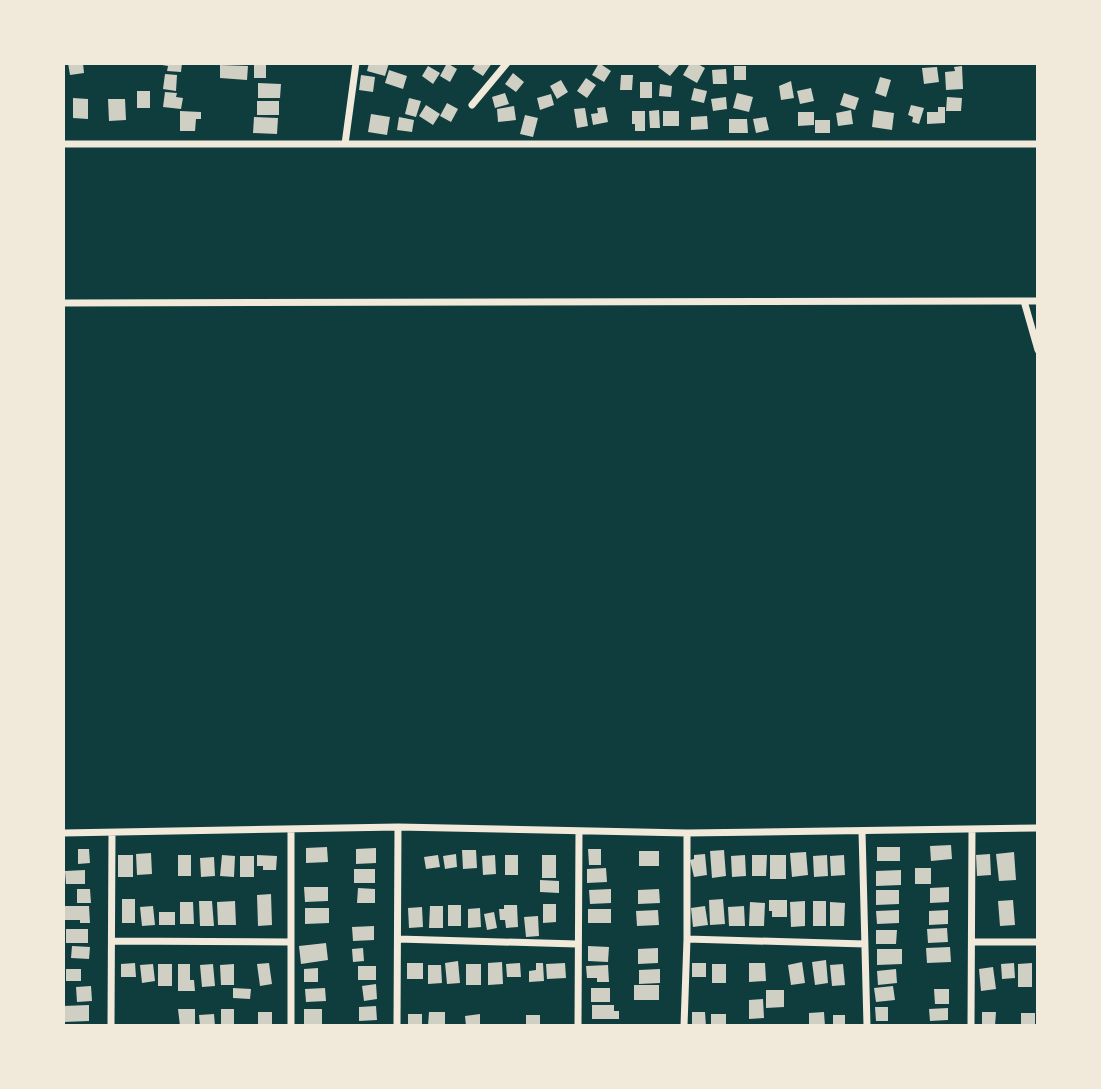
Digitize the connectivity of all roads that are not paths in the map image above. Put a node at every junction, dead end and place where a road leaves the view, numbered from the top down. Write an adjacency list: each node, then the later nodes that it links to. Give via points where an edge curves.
1 (356, 63): 5 (street)
2 (506, 63): 3 (street)
3 (472, 105)
4 (63, 144): 5 (street)
5 (345, 144): 6 (street)
6 (1038, 144)
7 (1024, 301): 8 (street); 9 (street); 10 (street)
8 (1038, 301)
9 (63, 303)
10 (1038, 351)
11 (398, 827): 14 (street); 15 (street); 20 (street)
12 (1038, 828): 13 (street)
13 (972, 829): 16 (street); 24 (street)
14 (291, 830): 19 (street); 23 (street)
15 (579, 831): 18 (street); 26 (street)
16 (862, 831): 18 (street); 27 (street)
17 (63, 833): 19 (street)
18 (687, 833): 21 (street)
19 (112, 834): 22 (street)
20 (398, 939): 26 (street); 30 (street)
21 (687, 939): 27 (street); 32 (street)
22 (112, 941): 23 (street); 28 (street)
23 (290, 942): 29 (street)
24 (972, 942): 25 (street); 34 (street)
25 (1038, 942)
26 (578, 944): 31 (street)
27 (865, 944): 33 (street)
28 (111, 1026)
29 (291, 1026)
30 (397, 1026)
31 (578, 1026)
32 (684, 1026)
33 (867, 1026)
34 (971, 1026)

